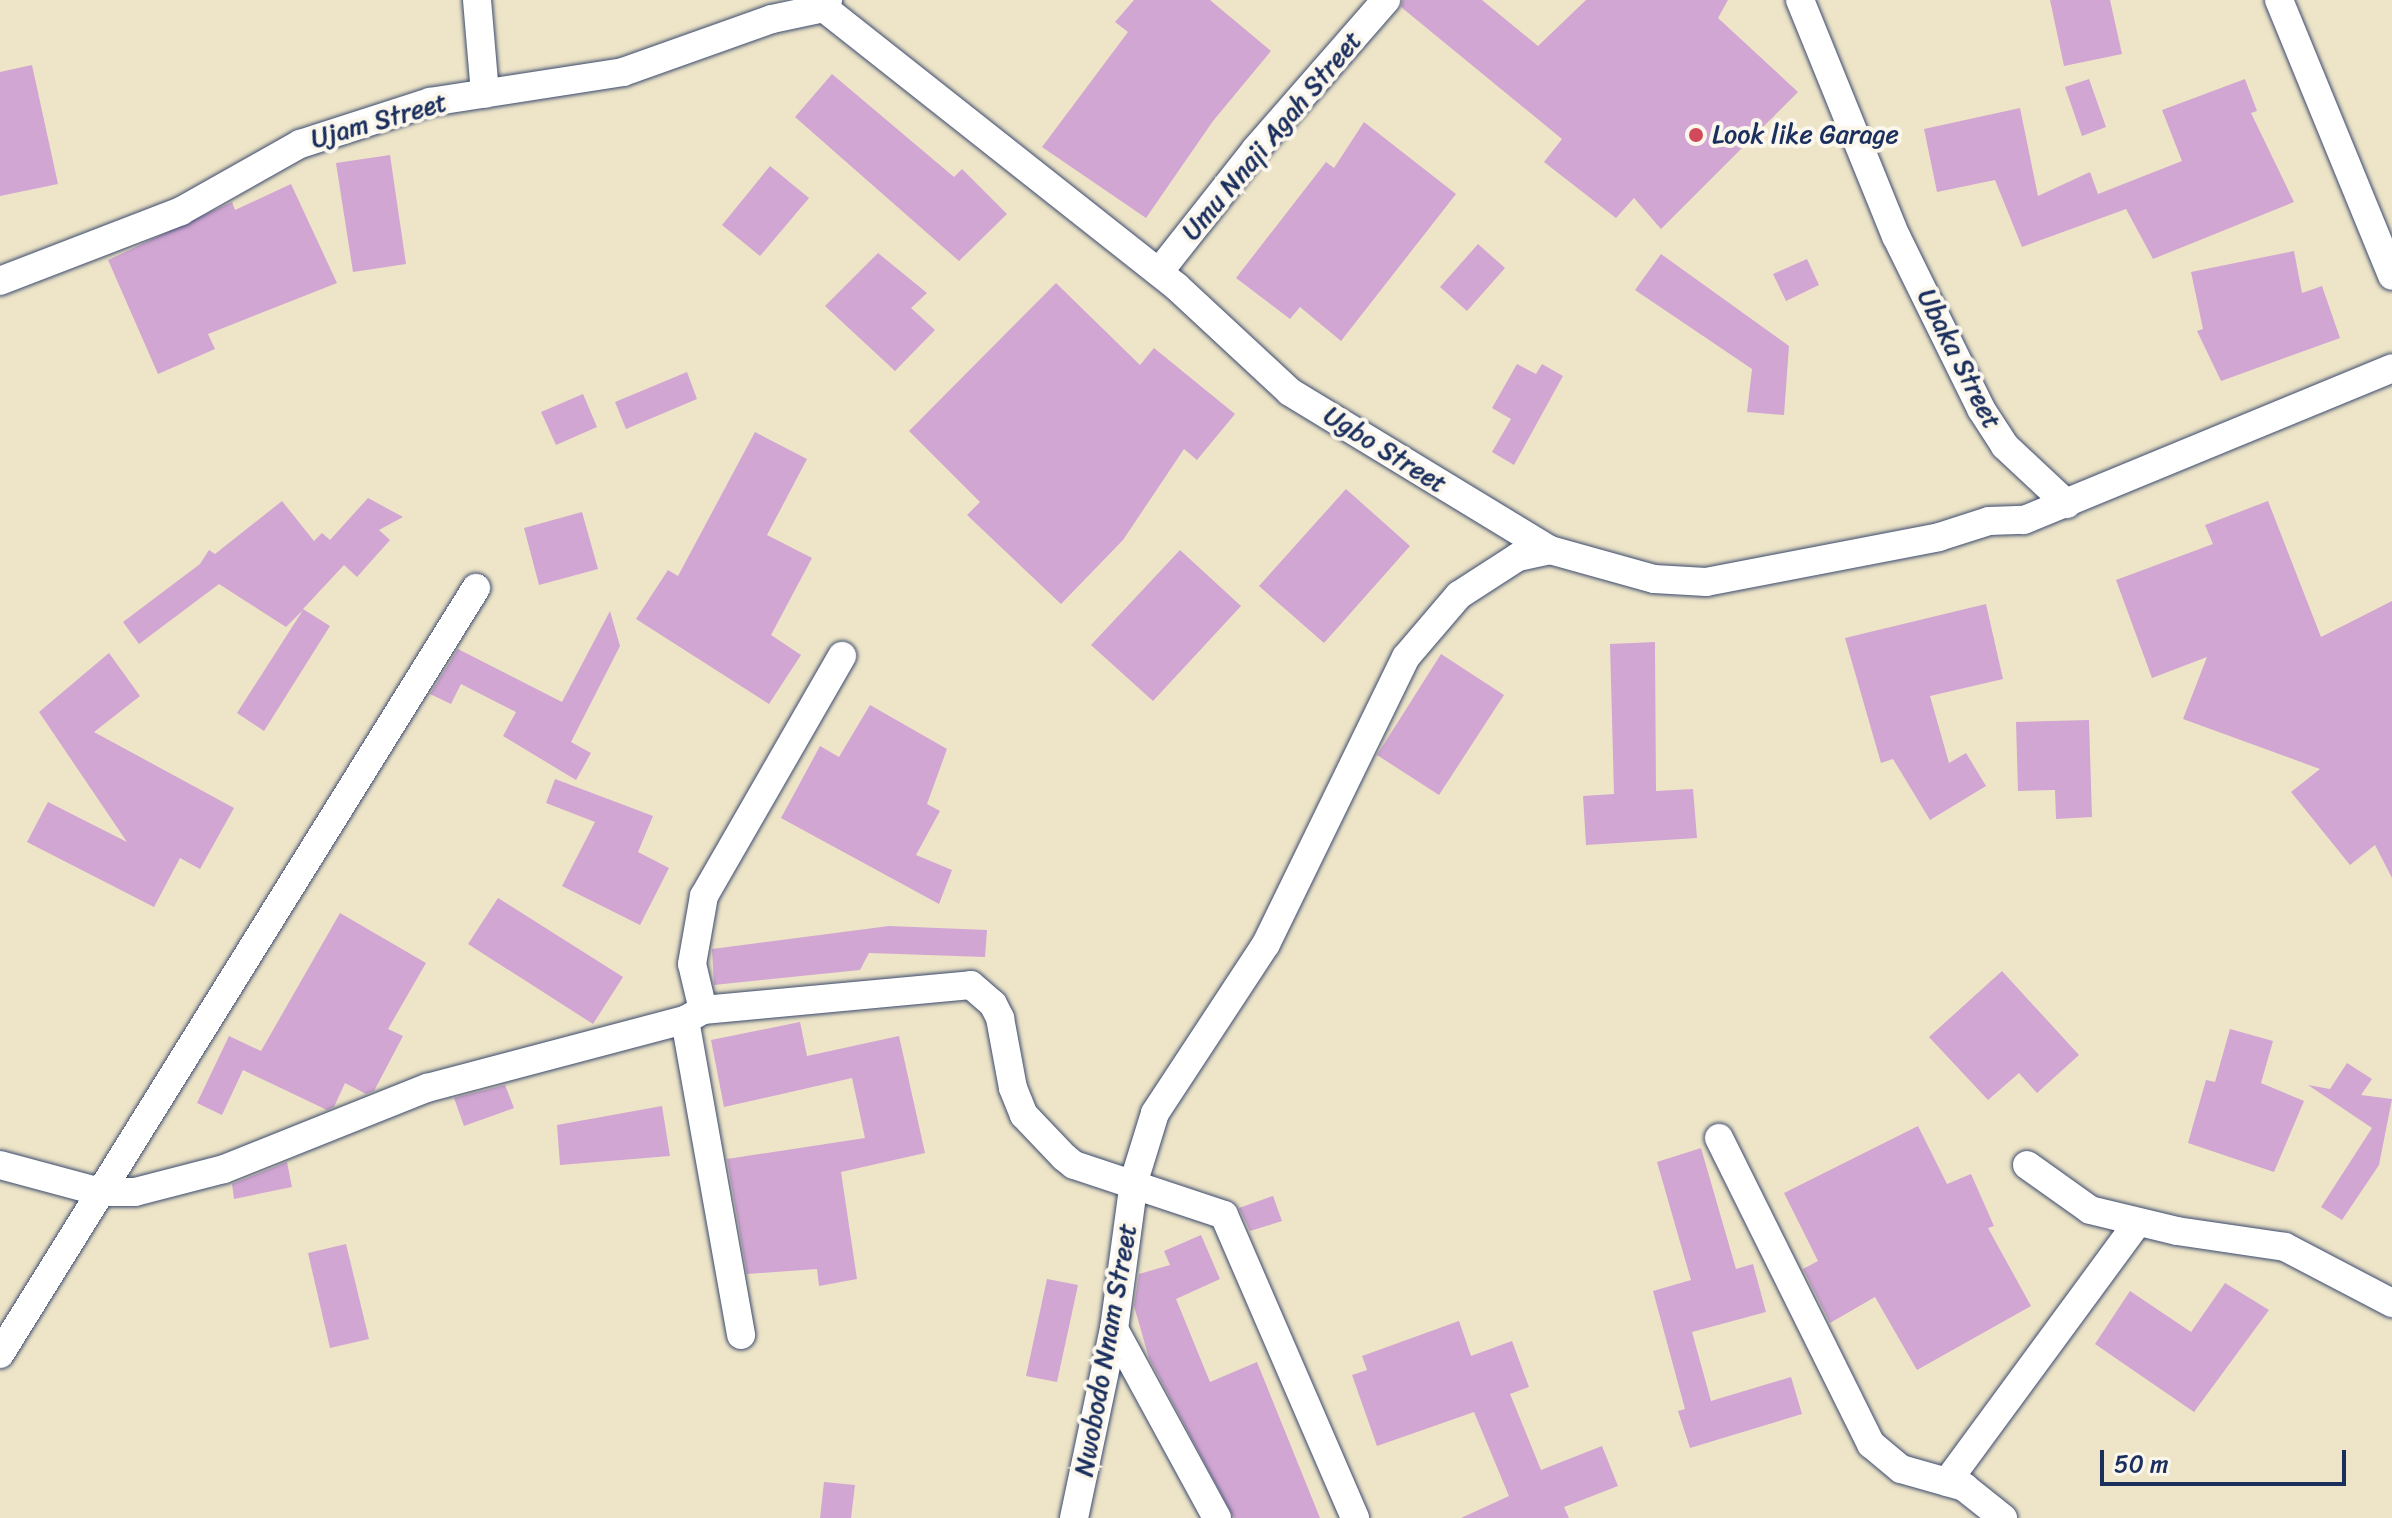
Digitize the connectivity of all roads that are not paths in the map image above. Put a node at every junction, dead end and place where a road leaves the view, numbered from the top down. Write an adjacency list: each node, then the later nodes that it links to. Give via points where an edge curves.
1 (477, 0): 6 (street)
2 (1386, 0): 7 (street, Umu Nnaji Agah Street, via 1256,149)
3 (1800, 0): 11 (street, Ubaka Street, via 1896,236 1981,409 2005,446)
4 (2279, 0): 8 (street)
5 (826, 4): 6 (street, Ujam Street, via 623,72); 7 (street, Ugbo Street)
6 (485, 94): 9 (street, Ujam Street, via 430,102 300,144 181,211)
7 (1159, 272): 12 (street, Ugbo Street, via 1290,392)
8 (2392, 276)
9 (0, 281)
10 (2392, 368): 11 (street, via 2097,487)
11 (2067, 504): 12 (street, Ugbo Street, via 2024,520 1989,521 1939,537 1706,582 1654,579)
12 (1550, 550): 19 (street, Nwobodo Nnam Street, via 1518,557 1459,595 1406,657 1266,944 1155,1113)
13 (476, 588): 20 (street)
14 (842, 656): 15 (street, via 704,896 692,964)
15 (694, 1015): 19 (street, via 971,985 1000,1018 1013,1088 1024,1115 1074,1165); 20 (street, via 427,1088 224,1169 135,1192); 24 (street)
16 (1719, 1138): 26 (street, via 1871,1444 1901,1469)
17 (0, 1165): 20 (street)
18 (2027, 1165): 21 (street, via 2073,1201)
19 (1134, 1181): 23 (street, Nwobodo Nnam Street); 29 (street, via 1224,1215)
20 (100, 1192): 25 (street)
21 (2137, 1223): 22 (street, via 2285,1247); 26 (street)
22 (2392, 1303)
23 (1114, 1329): 27 (street, Nwobodo Nnam Street); 28 (street)
24 (741, 1335)
25 (0, 1354)
26 (1947, 1482): 30 (street, via 1964,1487)
27 (1079, 1514)
28 (1217, 1518)
29 (1355, 1518)
30 (2003, 1518)

